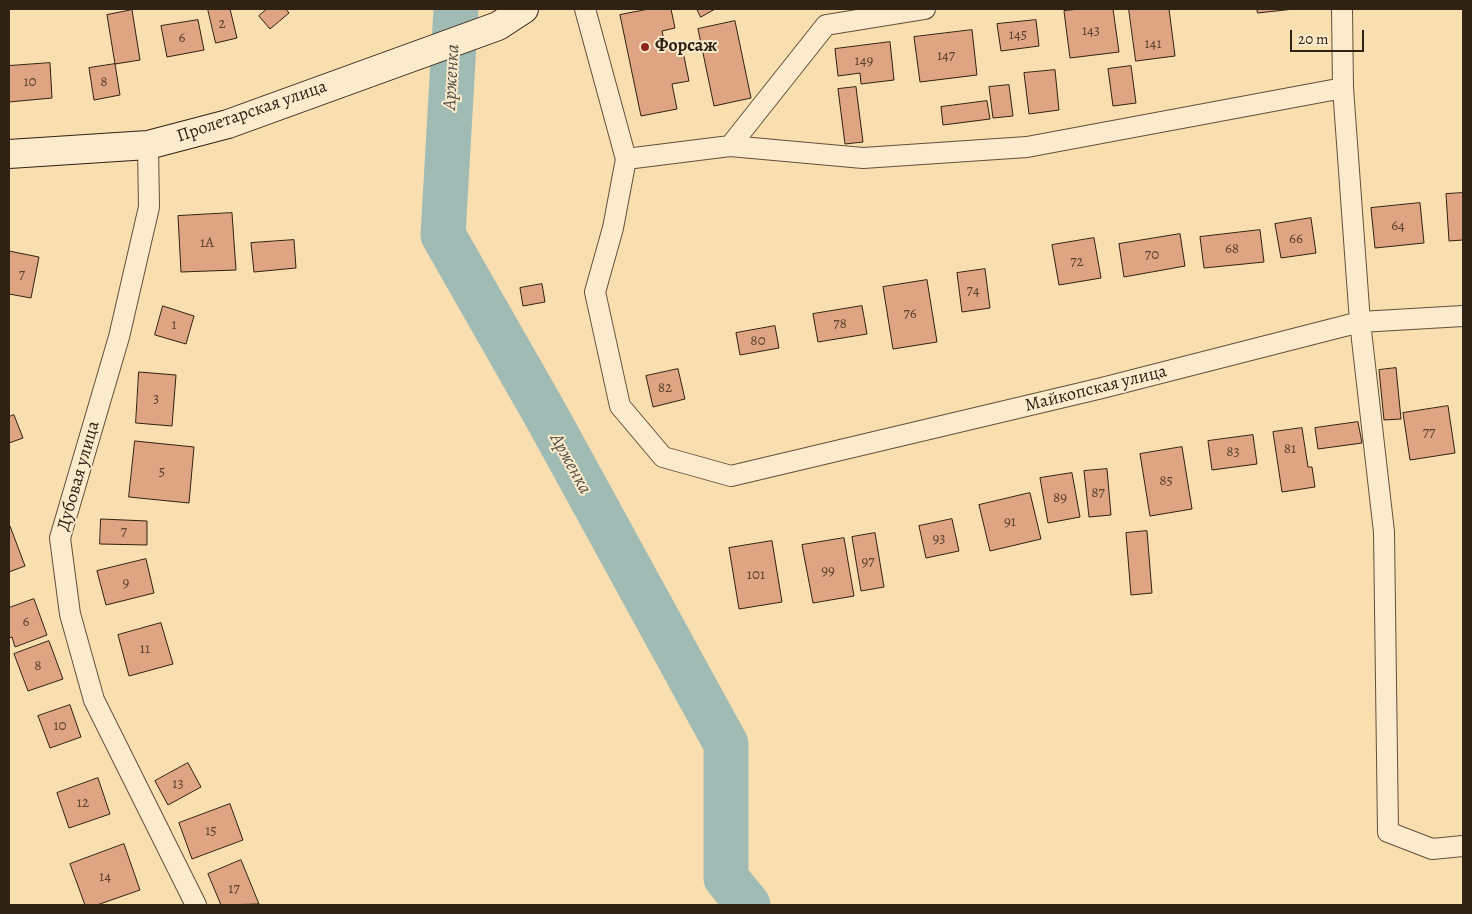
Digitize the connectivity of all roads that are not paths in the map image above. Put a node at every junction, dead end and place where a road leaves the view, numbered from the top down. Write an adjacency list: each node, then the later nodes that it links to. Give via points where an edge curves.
1 (524, 9): 6 (main road, Пролетарская улица, via 498,26 228,124)
2 (585, 9): 9 (street)
3 (925, 9): 7 (street, via 826,25)
4 (1342, 9): 5 (street)
5 (1343, 88): 7 (street, via 1027,147 863,158); 11 (street)
6 (148, 146): 8 (main road, Пролетарская улица); 13 (street, Дубовая улица, via 149,207 119,337 60,538 70,614 94,700)
7 (730, 146): 9 (street)
8 (9, 154)
9 (626, 159): 11 (street, Майкопская улица, via 613,228 595,292 620,406 663,458 731,476 1102,388)
10 (1463, 316): 11 (street, Майкопская улица)
11 (1360, 322): 12 (street, via 1384,532 1388,832 1432,849)
12 (1463, 846)
13 (196, 905)

